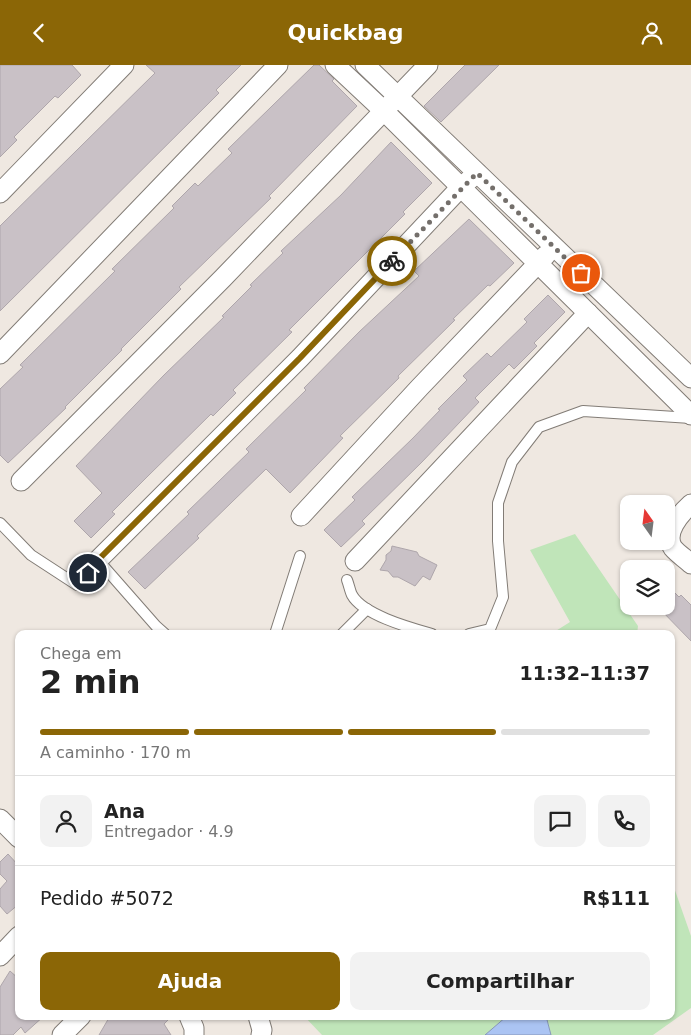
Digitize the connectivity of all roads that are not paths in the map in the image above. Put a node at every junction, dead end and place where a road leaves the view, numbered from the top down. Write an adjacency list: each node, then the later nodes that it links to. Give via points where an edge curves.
1 (124, 65): 10 (street)
2 (278, 65): 14 (street)
3 (335, 65): 7 (street)
4 (365, 65): 6 (street)
5 (428, 65): 6 (street)
6 (397, 96): 7 (street); 8 (street)
7 (384, 111): 9 (street); 17 (street)
8 (477, 173): 9 (street); 11 (street)
9 (460, 188): 12 (street); 22 (street, via 300,358)
10 (0, 193)
11 (553, 247): 12 (street); 15 (street)
12 (539, 264): 13 (street); 19 (street)
13 (588, 313): 16 (street); 23 (street)
14 (0, 354)
15 (691, 378)
16 (691, 417): 31 (lane, via 582,411 538,427 512,462 498,503 503,597 490,629)
17 (21, 481)
18 (691, 504): 24 (street, via 672,529 670,540)
19 (301, 516)
20 (0, 523): 22 (lane, via 32,555 77,585)
21 (300, 556): 28 (lane)
22 (98, 560): 27 (lane)
23 (356, 561)
24 (691, 565)
25 (347, 580): 26 (lane, via 353,596)
26 (367, 609): 29 (lane); 30 (lane)
27 (161, 630)
28 (276, 630)
29 (346, 630)
30 (418, 630)
31 (486, 630)
32 (0, 819): 33 (street)
33 (15, 834)
34 (15, 940): 35 (street)
35 (0, 956)
36 (77, 1020): 39 (street)
37 (191, 1020): 40 (street)
38 (259, 1020): 41 (street)
39 (62, 1035)
40 (194, 1035)
41 (261, 1035)

